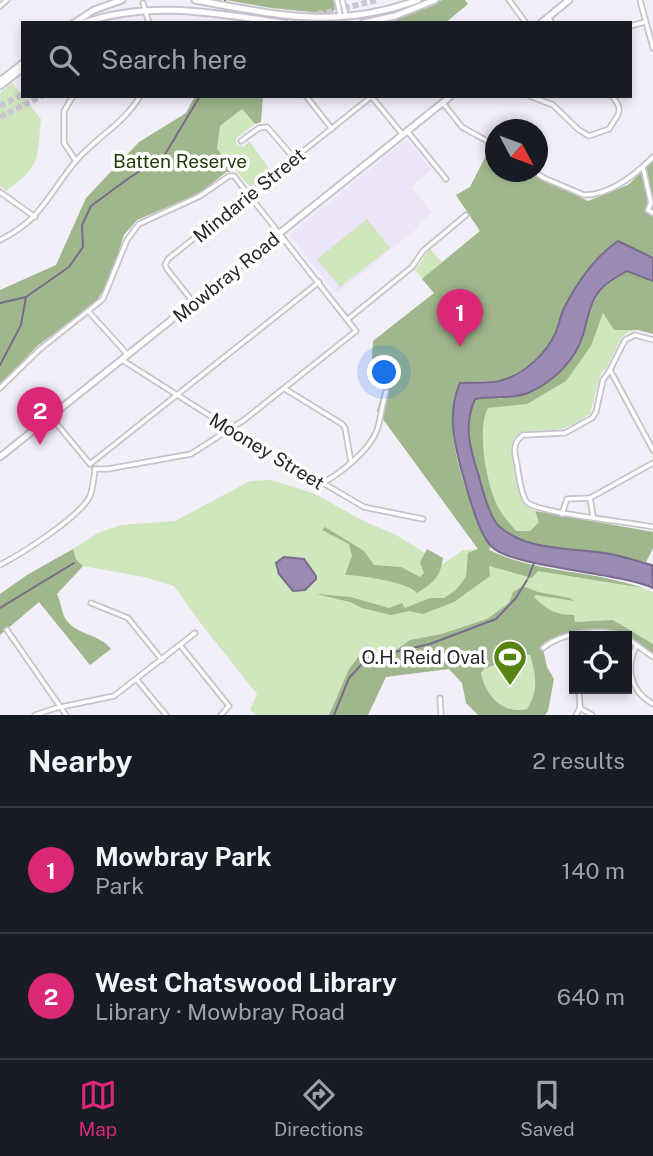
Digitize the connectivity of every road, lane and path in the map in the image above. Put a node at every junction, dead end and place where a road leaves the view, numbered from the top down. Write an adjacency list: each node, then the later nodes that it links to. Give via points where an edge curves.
1 (7, 0): 13 (street)
2 (340, 0): 15 (street)
3 (418, 0): 15 (main road)
4 (435, 0): 21 (main road)
5 (509, 0): 22 (street)
6 (569, 0): 16 (main road)
7 (640, 0): 23 (street)
8 (199, 1): 14 (main road)
9 (126, 2): 12 (main road); 17 (main road, via 94,10); 18 (main road)
10 (156, 2): 12 (main road)
11 (171, 2): 14 (main road)
12 (143, 3): 19 (street)
13 (0, 6)
14 (240, 12): 15 (main road); 20 (main road)
15 (343, 20)
16 (550, 20)
17 (77, 21)
18 (87, 21)
19 (148, 21)
20 (275, 21)
21 (372, 21)
22 (525, 21)
23 (645, 22): 24 (street); 25 (street)
24 (632, 25)
25 (653, 47)
26 (21, 68): 27 (main road)
27 (0, 84)
28 (72, 98): 43 (street, via 64,111 64,143)
29 (139, 98): 43 (street)
30 (308, 98): 37 (street)
31 (370, 98): 37 (street, Mindarie Street)
32 (372, 98): 38 (street)
33 (449, 98): 36 (main road, Mowbray Road)
34 (535, 98): 35 (street, via 553,105 589,136 609,129 620,111)
35 (614, 98)
36 (443, 103): 38 (main road, Mowbray Road); 39 (street, via 462,127)
37 (332, 129): 42 (street, Mindarie Street)
38 (406, 134): 45 (street); 53 (main road, Mowbray Road)
39 (485, 140)
40 (241, 141): 42 (street, via 267,127)
41 (653, 157): 44 (street)
42 (294, 158): 48 (street, Mindarie Street)
43 (76, 161): 52 (street)
44 (643, 167): 46 (street, via 627,181 591,195); 49 (street)
45 (446, 179)
46 (548, 180)
47 (0, 192): 52 (street)
48 (250, 195): 53 (street); 56 (street, Mindarie Street, via 165,265); 57 (street, via 229,176 200,196 139,224 127,240 109,290)
49 (652, 203): 50 (street, via 648,210)
50 (653, 213)
51 (466, 215): 58 (street, via 423,251 412,267)
52 (35, 217): 54 (street)
53 (281, 233): 55 (street); 56 (main road, Mowbray Road)
54 (0, 240)
55 (319, 282): 58 (street); 66 (street)
56 (194, 303): 60 (main road, Mowbray Road)
57 (89, 312): 60 (street); 63 (street, via 39,350)
58 (348, 318): 64 (street, via 356,331)
59 (653, 340): 62 (street, via 628,337)
60 (128, 355): 61 (main road, Mowbray Road)
61 (122, 360): 66 (street, Mooney Street); 67 (main road, Mowbray Road)
62 (610, 370): 69 (street); 77 (street, via 592,418 565,433 526,434 514,446 525,500 537,509)
63 (0, 388)
64 (285, 389): 68 (street); 71 (street, via 342,424)
65 (386, 392): 71 (street, via 377,431)
66 (176, 396): 68 (street, Mooney Street); 73 (street)
67 (51, 417): 70 (main road, Mowbray Road); 73 (street)
68 (231, 429): 74 (street, via 191,454); 75 (street, Mooney Street)
69 (653, 450)
70 (0, 457)
71 (351, 462): 75 (street)
72 (653, 463): 76 (street)
73 (90, 464): 74 (street)
74 (95, 469): 81 (street, via 90,496 79,510)
75 (322, 483): 79 (street, Mooney Street, via 364,507)
76 (590, 498): 77 (street, via 567,499); 78 (street)
77 (562, 514): 78 (street)
78 (593, 516): 80 (street)
79 (423, 519)
80 (653, 527)
81 (0, 565)
82 (91, 603): 91 (street, via 128,618)
83 (7, 630): 96 (street)
84 (195, 633): 87 (street)
85 (569, 637): 89 (street)
86 (632, 641): 88 (street)
87 (180, 645): 91 (street); 101 (street, via 229,706)
88 (638, 645): 90 (street); 95 (street, via 630,658 631,674 639,692)
89 (543, 648)
90 (653, 657)
91 (162, 660): 92 (street)
92 (137, 680): 96 (street, via 110,698); 100 (street)
93 (579, 694): 97 (street)
94 (440, 698): 102 (street)
95 (653, 704)
96 (61, 707): 98 (street); 99 (street)
97 (580, 708): 103 (street); 104 (street)
98 (35, 715)
99 (66, 715)
100 (166, 715)
101 (221, 715)
102 (441, 715)
103 (576, 715)
104 (592, 715)

